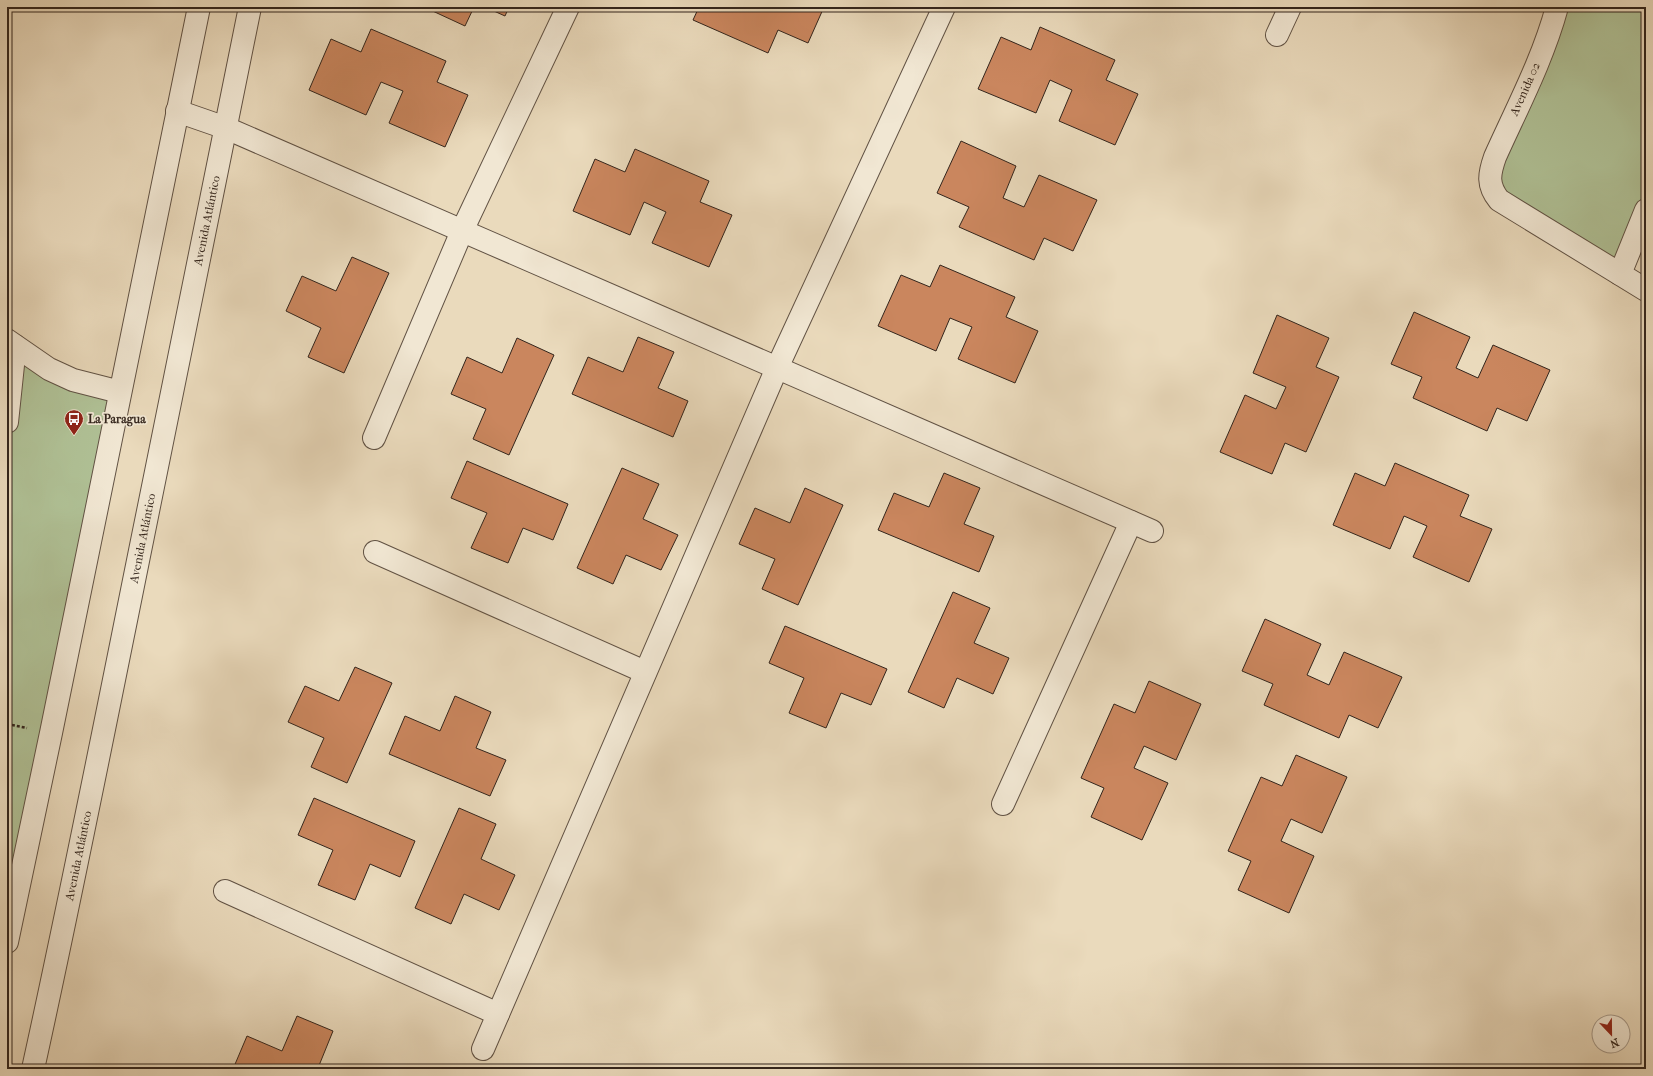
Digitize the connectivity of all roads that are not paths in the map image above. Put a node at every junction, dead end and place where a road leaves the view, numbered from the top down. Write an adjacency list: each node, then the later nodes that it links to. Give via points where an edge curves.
1 (199, 7): 8 (street)
2 (250, 7): 9 (street, Avenida Atlántico)
3 (568, 7): 11 (street)
4 (944, 7): 15 (street)
5 (1290, 7): 7 (street)
6 (1557, 7): 12 (street, Avenida 02, via 1537,64 1491,170 1490,181 1499,200)
7 (1277, 35)
8 (177, 110): 9 (street); 16 (street)
9 (226, 128): 11 (street); 28 (street, Avenida Atlántico, via 92,792)
10 (1646, 210): 12 (street)
11 (462, 231): 15 (street); 18 (street)
12 (1620, 274): 13 (street)
13 (1646, 290)
14 (11, 343): 16 (street, via 49,369 72,380); 17 (street)
15 (777, 368): 19 (street); 22 (street)
16 (120, 392): 25 (street)
17 (7, 422)
18 (374, 438)
19 (1131, 522): 20 (street); 23 (street)
20 (1152, 531)
21 (375, 552): 22 (street)
22 (646, 672): 26 (street)
23 (1004, 804)
24 (225, 891): 26 (street)
25 (7, 942)
26 (498, 1014): 27 (street)
27 (483, 1049)
28 (33, 1069)

